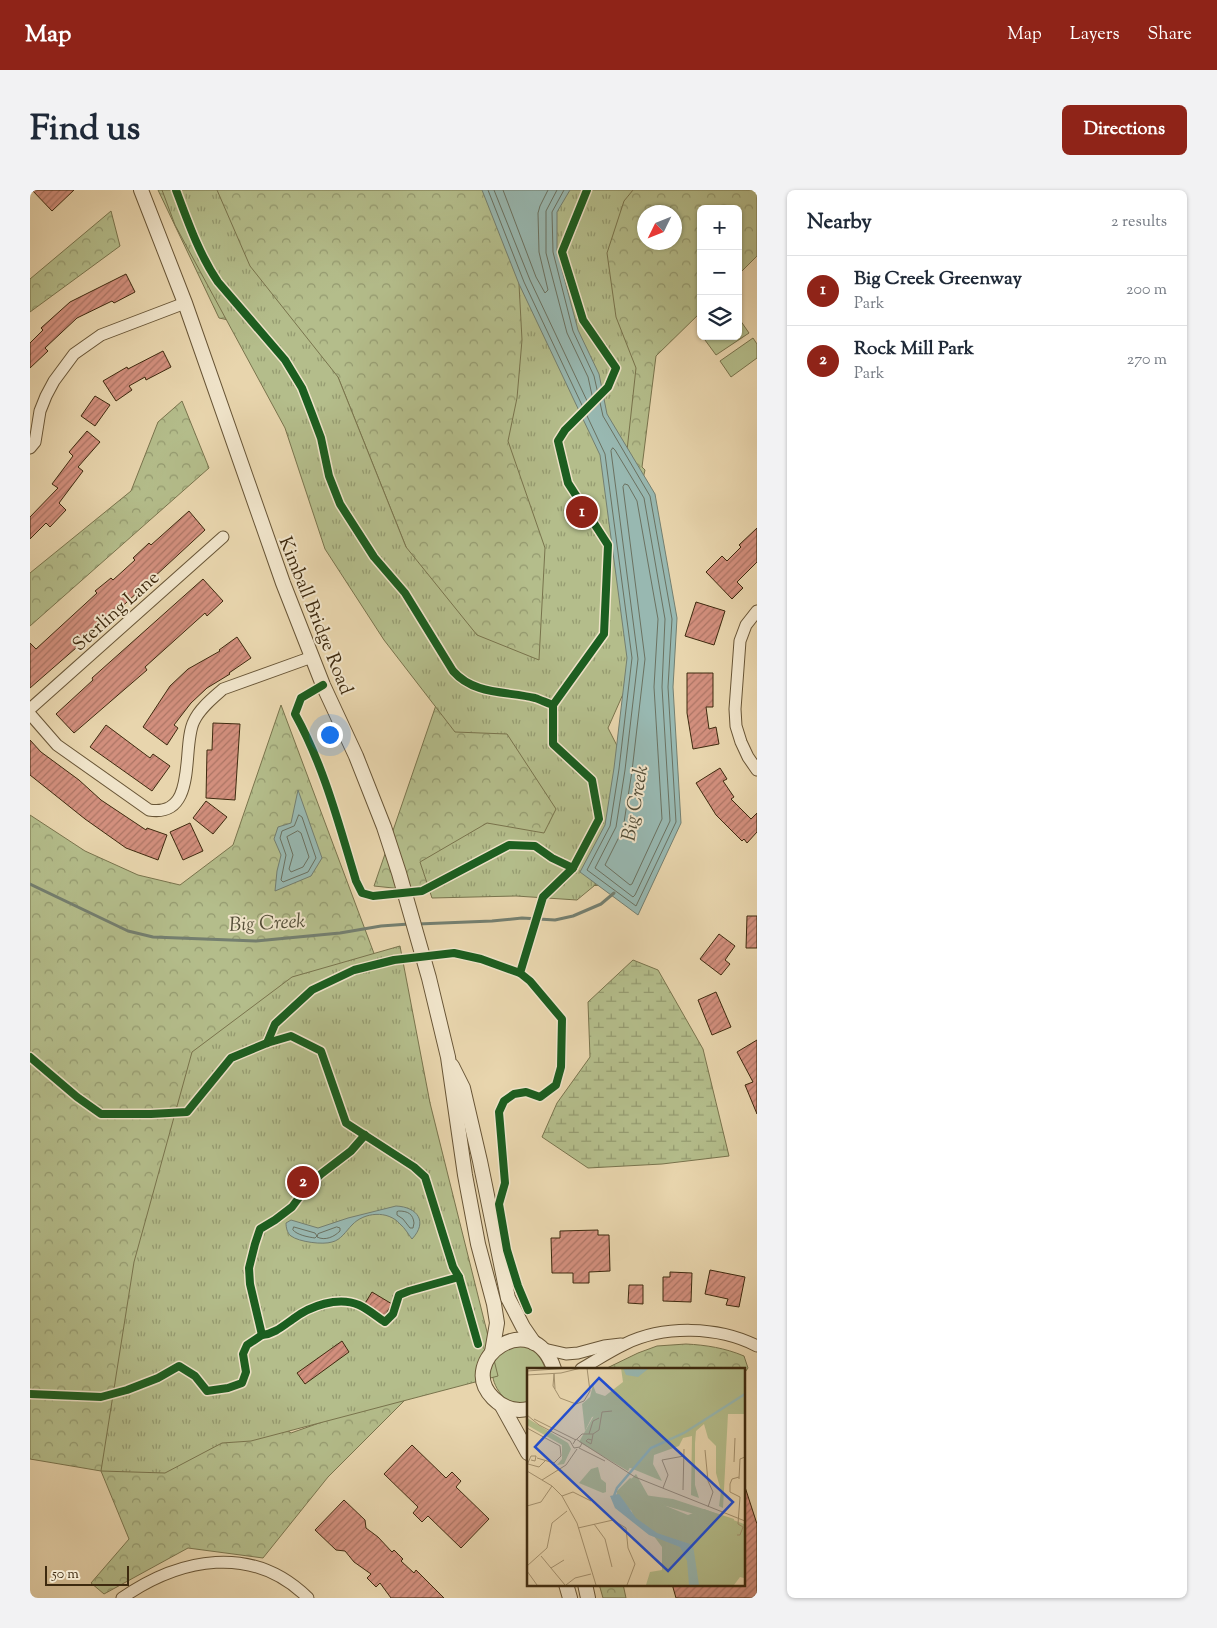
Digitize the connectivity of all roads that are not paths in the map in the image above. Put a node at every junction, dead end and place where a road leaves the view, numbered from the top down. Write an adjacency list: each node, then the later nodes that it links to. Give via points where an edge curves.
1 (141, 190): 2 (street, Kimball Bridge Road)
2 (185, 303): 3 (street, via 102,335 74,354 46,396 35,442); 6 (street, Kimball Bridge Road, via 282,583)
3 (30, 448)
4 (223, 538): 7 (street, Sterling Lane)
5 (757, 611): 9 (street, via 746,625 740,641 735,709 741,742)
6 (312, 656): 8 (street, via 223,689 213,698 194,720 182,792 171,806 158,811 149,810 57,745); 10 (street, Kimball Bridge Road, via 384,827 429,978)
7 (30, 709)
8 (30, 714)
9 (757, 770)
10 (448, 1057): 12 (street, Kimball Bridge Road, via 463,1088 508,1298 523,1327); 14 (street, Kimball Bridge Road, via 464,1168 497,1324)
11 (625, 1344): 12 (street, via 566,1354); 13 (street, via 646,1336 697,1331 746,1340); 16 (street)
12 (539, 1346): 14 (street, via 512,1340); 15 (street, Kimball Bridge Road, via 551,1359)
13 (757, 1346)
14 (492, 1352): 17 (street, Kimball Bridge Road, via 486,1362 485,1385)
15 (554, 1368)
16 (583, 1368)
17 (502, 1406): 18 (street); 19 (street)
18 (527, 1409)
19 (527, 1451)
20 (122, 1598): 21 (street, via 169,1572 205,1562 224,1561 244,1563 270,1572)
21 (308, 1598)

